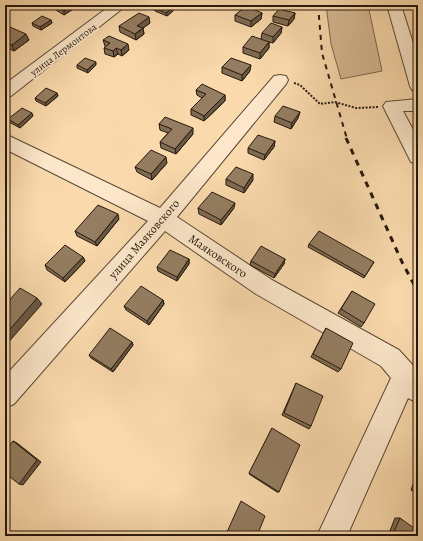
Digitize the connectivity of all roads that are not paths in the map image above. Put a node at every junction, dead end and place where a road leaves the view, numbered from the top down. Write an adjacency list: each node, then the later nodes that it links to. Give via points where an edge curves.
1 (120, 5): 5 (street, улица Лермонтова)
2 (394, 5): 4 (street)
3 (280, 80): 9 (street, улица Маяковского)
4 (418, 86)
5 (5, 92)
6 (418, 105): 8 (street, via 392,106)
7 (5, 141): 9 (street, Маяковского)
8 (418, 157)
9 (163, 219): 10 (street, Маяковского, via 264,287 390,358); 11 (street, улица Маяковского)
10 (411, 382): 12 (street)
11 (5, 395)
12 (332, 536)

